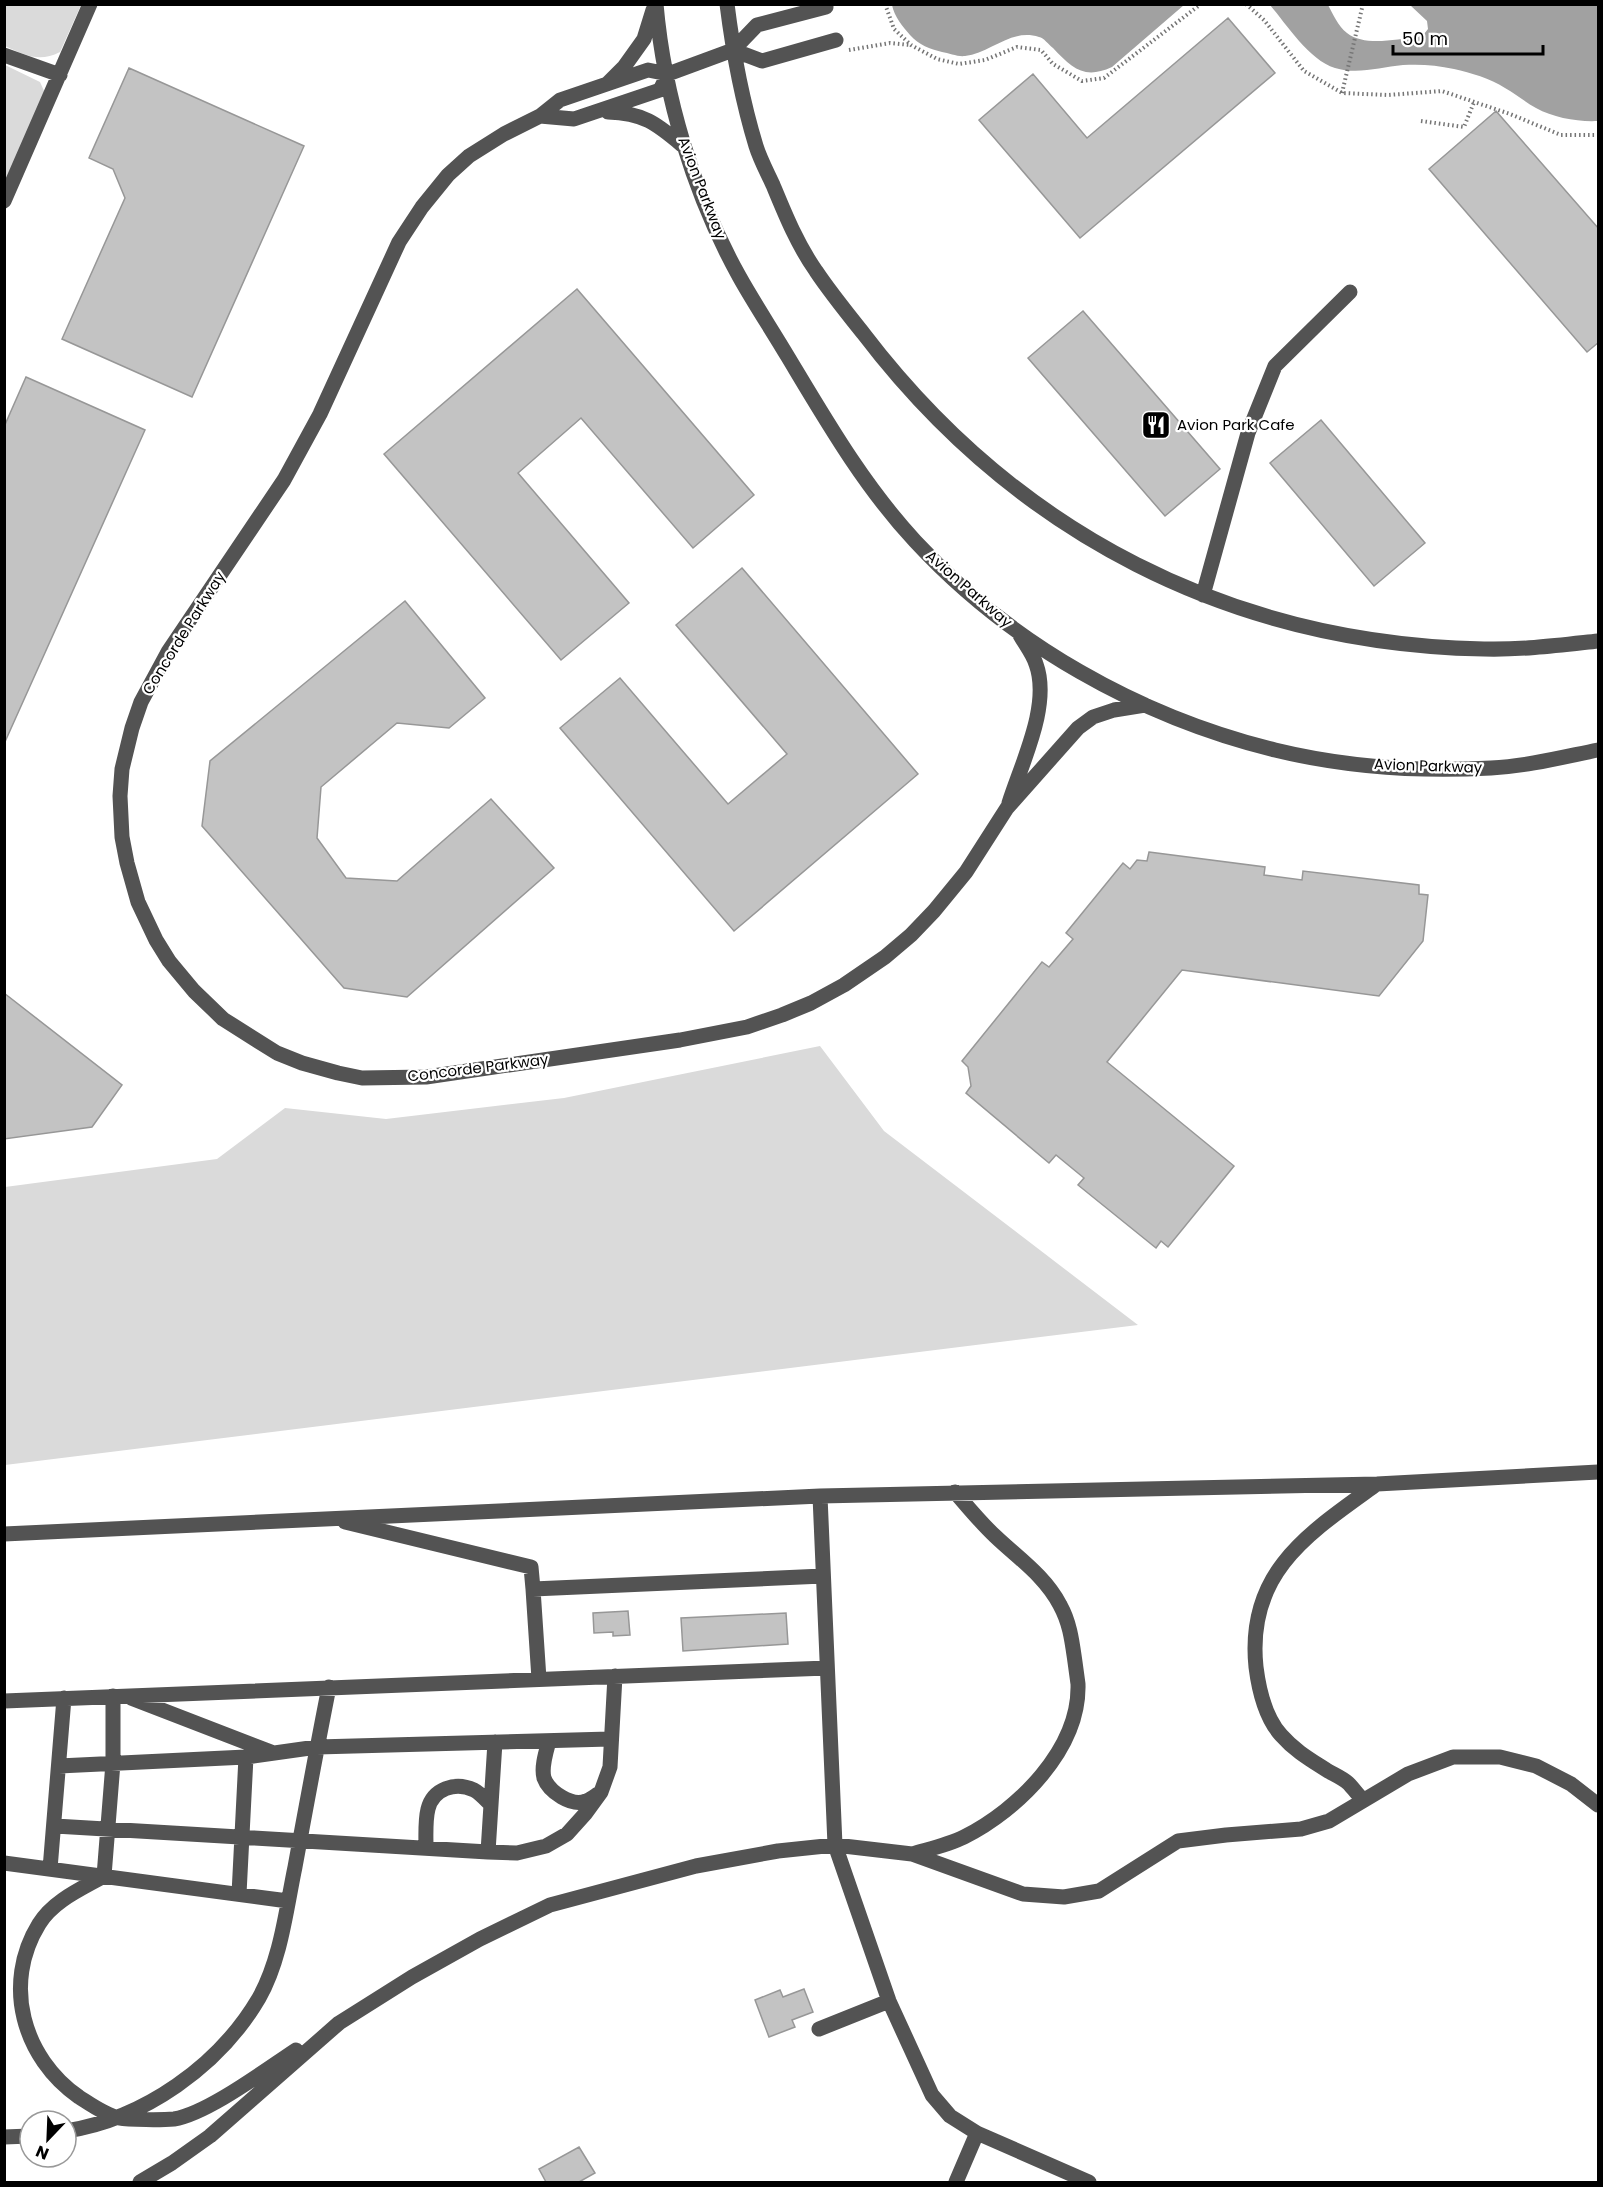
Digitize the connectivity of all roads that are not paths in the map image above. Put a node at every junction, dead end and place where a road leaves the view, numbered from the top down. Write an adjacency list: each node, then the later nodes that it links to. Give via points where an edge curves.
1 (90, 4): 8 (street)
2 (655, 4): 9 (street, Avion Parkway); 10 (street, via 644,39)
3 (727, 4): 6 (street)
4 (825, 7): 6 (street, via 757,25)
5 (838, 46): 6 (street, via 762,61)
6 (733, 50): 9 (street, Concorde Parkway); 16 (street, via 756,147 794,234 815,270 919,402 960,443 1050,514 1149,572)
7 (4, 55): 8 (street)
8 (60, 75): 14 (street)
9 (668, 75): 10 (street, Concorde Parkway, via 648,70); 11 (street, Concorde Parkway, via 660,90); 13 (street, Avion Parkway)
10 (604, 87): 12 (street, Concorde Parkway, via 560,100)
11 (599, 111): 12 (street, Concorde Parkway, via 574,119); 13 (street, via 630,112 658,124)
12 (540, 116): 21 (street, Concorde Parkway, via 470,156 422,207 399,242 320,414 284,480 168,652 141,702 122,769 122,837 138,902 169,961 194,991 244,1034 302,1063 362,1078 426,1077 680,1040 782,1016 844,985 885,957 939,906)
13 (682, 145): 17 (street, Avion Parkway, via 738,274 843,448 915,541)
14 (4, 201)
15 (1350, 292): 16 (street, via 1275,366 1248,433)
16 (1203, 595): 18 (street, via 1314,630 1418,646 1487,649)
17 (1018, 632): 19 (street, Avion Parkway, via 1080,672); 21 (street, Concorde Parkway, via 1036,663 1042,688 1037,717)
18 (1599, 640)
19 (1145, 705): 20 (street, Avion Parkway, via 1241,741 1336,762 1434,769 1494,768); 21 (street, Concorde Parkway, via 1114,710 1085,722)
20 (1599, 750)
21 (1007, 808)
22 (1599, 1472): 23 (street)
23 (1377, 1484): 24 (street); 46 (street, via 1314,1530 1287,1556 1258,1616 1254,1649 1266,1710 1280,1734 1299,1754 1347,1782)
24 (955, 1492): 25 (street); 56 (street, via 993,1535 1038,1574 1060,1604 1071,1630 1078,1686 1064,1742 1028,1791 1000,1815 962,1837)
25 (820, 1496): 26 (street); 28 (street)
26 (328, 1518): 27 (street); 29 (street, via 531,1567)
27 (4, 1534)
28 (823, 1576): 29 (street); 30 (street)
29 (533, 1589): 32 (street)
30 (827, 1668): 31 (street); 53 (street)
31 (615, 1676): 32 (street); 37 (street)
32 (539, 1679): 33 (street)
33 (329, 1688): 34 (street); 40 (street)
34 (119, 1696): 35 (street); 41 (street); 43 (street)
35 (64, 1698): 36 (street); 44 (street)
36 (4, 1701)
37 (610, 1739): 38 (street); 45 (street, via 610,1767)
38 (549, 1741): 39 (street); 45 (street, via 544,1778 554,1792 569,1801 585,1802)
39 (495, 1742): 40 (street); 47 (street)
40 (317, 1747): 41 (street); 52 (street)
41 (273, 1753): 42 (street)
42 (246, 1757): 43 (street); 51 (street)
43 (113, 1763): 44 (street); 50 (street)
44 (59, 1766): 49 (street)
45 (601, 1792): 55 (street, via 567,1834 546,1846 517,1853)
46 (1363, 1800): 48 (street, via 1408,1774 1453,1757 1500,1757 1536,1766 1571,1784); 56 (street, via 1329,1821 1301,1829 1178,1841 1099,1891 1064,1898 1023,1894)
47 (491, 1805): 54 (street, via 476,1790 462,1786 445,1788 428,1809); 55 (street)
48 (1599, 1805)
49 (55, 1826): 50 (street); 58 (street)
50 (109, 1828): 51 (street); 59 (street)
51 (242, 1836): 52 (street); 60 (street)
52 (300, 1839): 54 (street); 61 (street)
53 (835, 1845): 56 (street); 62 (street); 63 (street, via 696,1866 550,1905 412,1977)
54 (426, 1848): 55 (street)
55 (488, 1852)
56 (912, 1854)
57 (4, 1863): 58 (street)
58 (50, 1869): 59 (street)
59 (104, 1876): 60 (street); 65 (street, via 55,1905 39,1923 28,1945 21,1991 24,2019 43,2063 63,2085)
60 (239, 1894): 61 (street)
61 (288, 1901): 65 (street, via 277,1954 260,1996 240,2026 185,2079)
62 (890, 2001): 64 (street); 67 (street, via 932,2095 950,2116)
63 (339, 2023): 65 (street, via 197,2111 174,2119); 68 (street, via 210,2136)
64 (819, 2029)
65 (118, 2118): 66 (street)
66 (78, 2128)
67 (977, 2133): 69 (street); 70 (street)
68 (140, 2182)
69 (956, 2182)
70 (1089, 2182)

